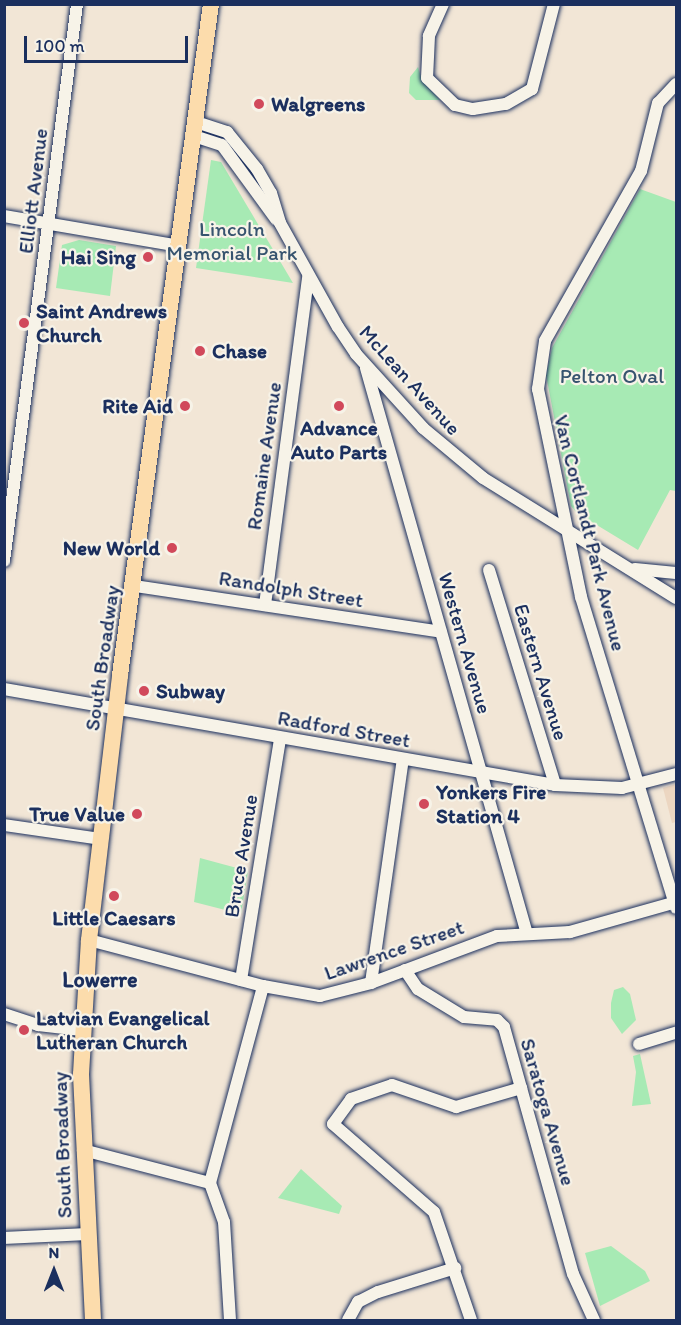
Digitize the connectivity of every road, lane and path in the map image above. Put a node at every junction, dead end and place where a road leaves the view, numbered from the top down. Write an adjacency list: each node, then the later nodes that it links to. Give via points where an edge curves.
1 (77, 4): 8 (street, Elliott Avenue)
2 (211, 4): 6 (main road, South Broadway)
3 (443, 4): 4 (street, via 429,36 425,59 429,84 455,105 473,109 506,104 532,89)
4 (554, 4)
5 (676, 84): 12 (street, Van Cortlandt Park Avenue, via 658,103 641,171 624,195 540,354 540,412)
6 (195, 129): 9 (main road, South Broadway); 10 (street, McLean Avenue, via 222,145 280,224)
7 (4, 216): 8 (street)
8 (48, 224): 9 (street); 13 (street, Elliott Avenue)
9 (179, 246): 17 (main road, South Broadway)
10 (308, 277): 11 (street, McLean Avenue); 19 (street, Romaine Avenue)
11 (364, 364): 12 (street, McLean Avenue, via 449,452); 20 (street, Western Avenue)
12 (565, 528): 14 (street, McLean Avenue); 28 (street, Van Cortlandt Park Avenue)
13 (4, 561)
14 (634, 569): 16 (street); 18 (street, McLean Avenue)
15 (489, 570): 27 (street, Eastern Avenue)
16 (676, 573)
17 (135, 586): 19 (street, Randolph Street); 22 (main road, South Broadway)
18 (676, 598)
19 (266, 605): 20 (street, Randolph Street)
20 (441, 632): 25 (street, Western Avenue)
21 (4, 689): 22 (street, Radford Street)
22 (116, 710): 23 (street, Radford Street); 30 (main road, South Broadway)
23 (280, 738): 24 (street, Radford Street); 35 (street, Bruce Avenue)
24 (403, 759): 25 (street, Radford Street); 36 (street)
25 (481, 772): 27 (street, Radford Street); 32 (street, Western Avenue)
26 (676, 774): 28 (street, Radford Street)
27 (555, 785): 28 (street, Radford Street)
28 (638, 787): 31 (street, Van Cortlandt Park Avenue)
29 (4, 825): 30 (street)
30 (101, 839): 33 (main road, South Broadway)
31 (676, 904): 32 (street, Lawrence Street, via 570,932)
32 (527, 934): 34 (street, Lawrence Street, via 497,936)
33 (89, 940): 35 (street, Lawrence Street); 39 (main road, South Broadway)
34 (405, 970): 36 (street, Lawrence Street); 42 (street, Saratoga Avenue, via 418,989 464,1017 497,1020 504,1027)
35 (240, 980): 37 (street, Lawrence Street)
36 (371, 983): 37 (street, Lawrence Street, via 320,996)
37 (263, 986): 44 (street)
38 (4, 1014): 39 (street, via 38,1025)
39 (82, 1030): 43 (main road, South Broadway)
40 (676, 1033): 41 (street)
41 (639, 1044)
42 (521, 1088): 47 (street, via 456,1107 392,1085 351,1099 333,1124 428,1204 440,1224); 52 (street, Saratoga Avenue, via 573,1274)
43 (83, 1150): 44 (street); 45 (main road, South Broadway)
44 (210, 1183): 49 (street, via 225,1222)
45 (87, 1234): 46 (street); 48 (main road, South Broadway)
46 (4, 1238)
47 (455, 1268): 50 (street, via 378,1292 358,1302); 51 (street)
48 (93, 1320)
49 (230, 1320)
50 (348, 1320)
51 (471, 1320)
52 (594, 1320)

